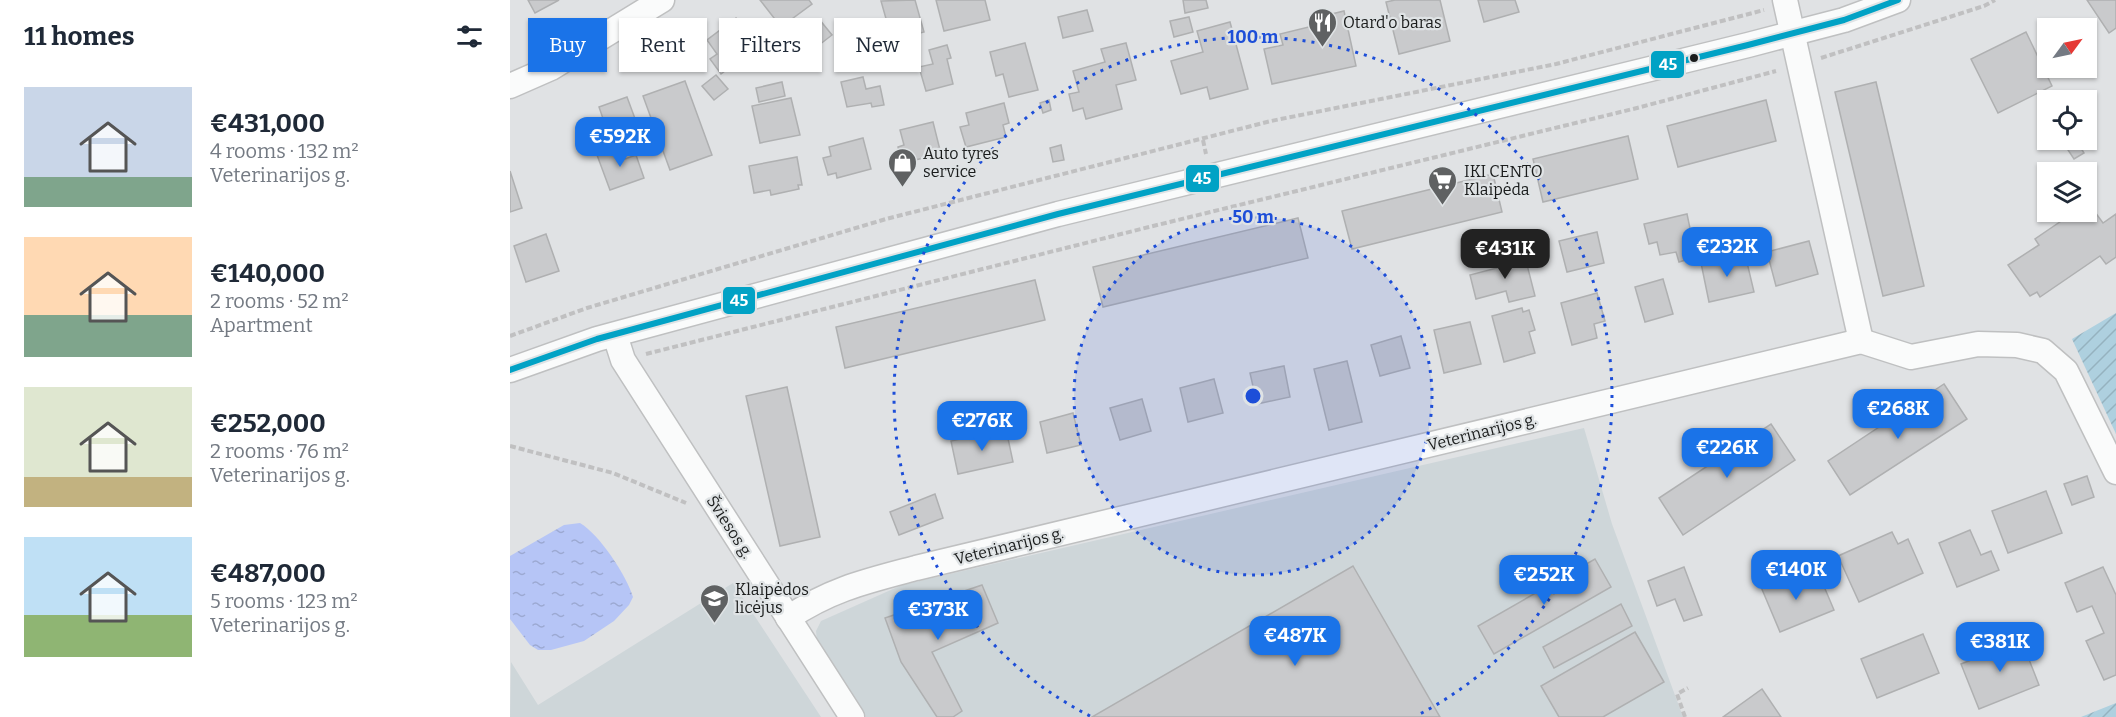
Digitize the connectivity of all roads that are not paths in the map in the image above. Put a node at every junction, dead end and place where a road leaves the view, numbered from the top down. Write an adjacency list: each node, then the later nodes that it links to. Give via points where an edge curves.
1 (662, 0): 5 (street, via 551,68)
2 (1898, 0): 4 (street)
3 (1786, 2): 4 (street)
4 (1793, 33): 6 (street, via 1058,214); 7 (street)
5 (510, 86)
6 (615, 334): 8 (street); 10 (street, Šviesos g., via 622,360)
7 (1861, 341): 9 (street, via 1911,357 1978,344 2017,345 2043,351 2066,371); 10 (street, Veterinarijos g., via 916,568 844,588)
8 (510, 370)
9 (2116, 472)
10 (788, 618): 11 (street, Šviesos g.)
11 (852, 717)

